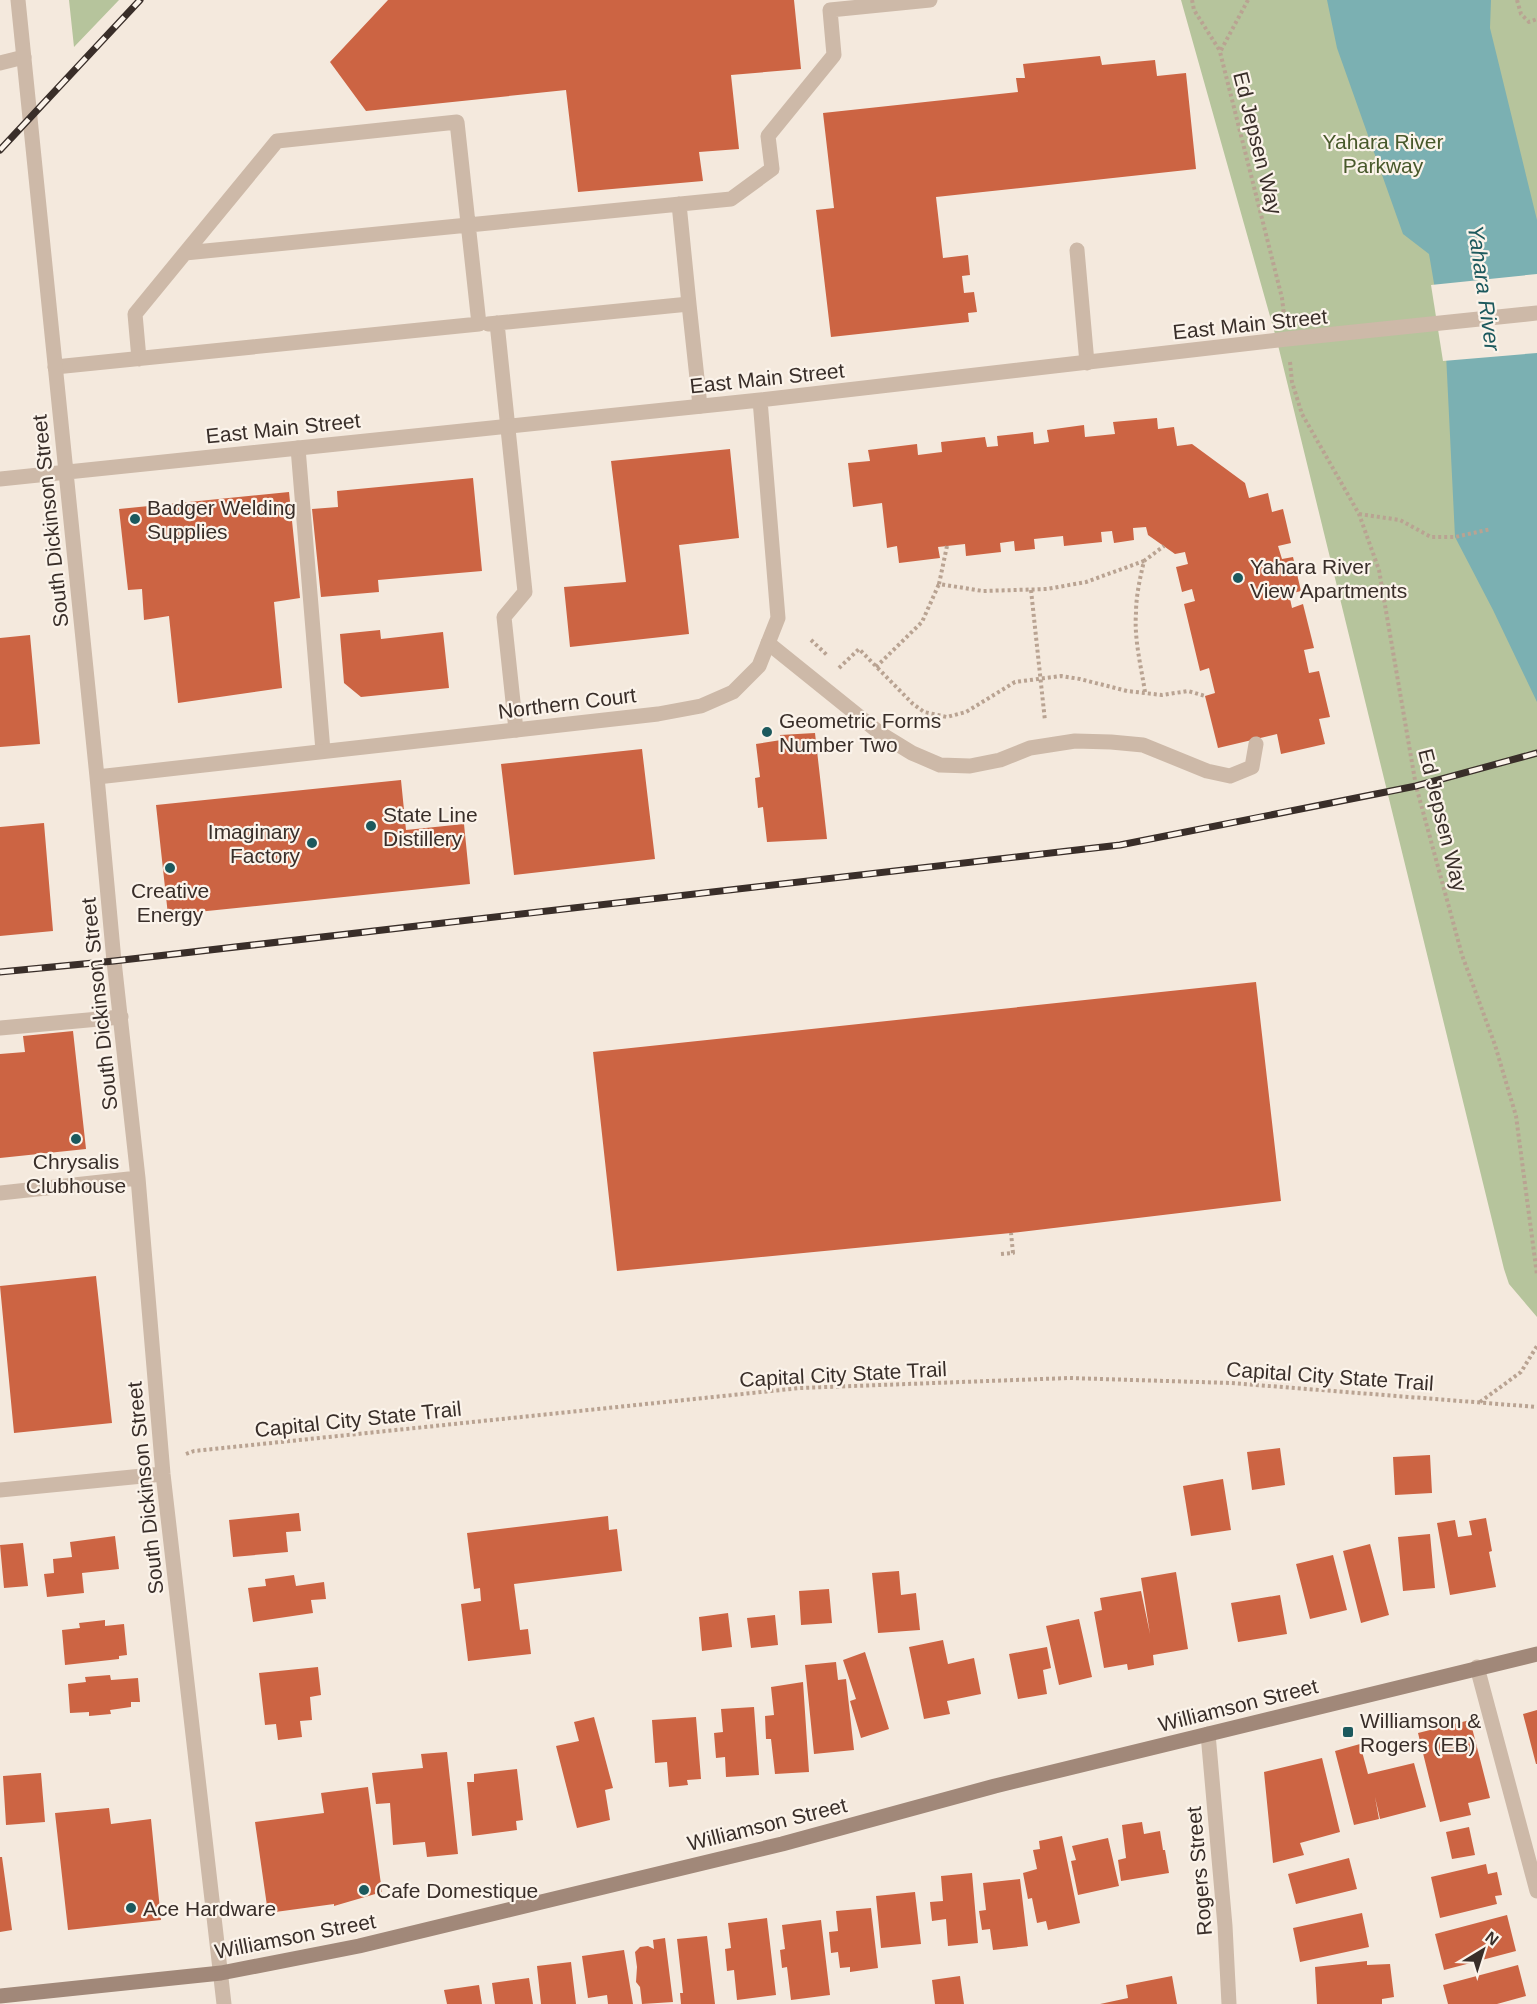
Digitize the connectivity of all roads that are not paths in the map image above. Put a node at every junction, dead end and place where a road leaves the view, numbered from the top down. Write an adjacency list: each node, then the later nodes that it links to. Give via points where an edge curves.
1 (18, 0): 4 (street, South Dickinson Street)
2 (930, 0): 3 (street)
3 (899, 2): 6 (street, via 830,10 834,55 768,136 772,169 731,199)
4 (24, 57): 5 (street); 16 (street, South Dickinson Street)
5 (0, 63)
6 (679, 204): 7 (street); 10 (street)
7 (468, 225): 9 (street); 9 (street, via 457,122 277,141); 13 (street)
8 (1077, 250): 15 (street)
9 (185, 253): 14 (street, via 135,314)
10 (689, 304): 12 (street); 18 (street)
11 (1537, 313): 15 (street, East Main Street)
12 (497, 323): 13 (street); 19 (street)
13 (479, 324): 14 (street)
14 (140, 359): 16 (street)
15 (1087, 363): 17 (street, East Main Street)
16 (56, 367): 21 (street, South Dickinson Street)
17 (760, 400): 18 (street, East Main Street); 23 (street, Northern Court, via 778,618)
18 (700, 406): 19 (street, East Main Street)
19 (507, 426): 20 (street, East Main Street); 24 (street, via 525,592 504,617)
20 (298, 448): 21 (street, East Main Street); 26 (street)
21 (66, 471): 22 (street, East Main Street); 27 (street, South Dickinson Street)
22 (0, 479)
23 (768, 643): 24 (street, Northern Court, via 759,666 733,692 701,706); 25 (street, via 881,734 940,765 970,766 1030,748 1076,741 1111,742 1143,745 1207,771 1230,776 1252,767)
24 (516, 730): 26 (street, Northern Court)
25 (1256, 744)
26 (323, 752): 27 (street, Northern Court)
27 (97, 777): 28 (street, South Dickinson Street)
28 (120, 1017): 29 (street); 30 (street, South Dickinson Street)
29 (0, 1028)
30 (138, 1178): 31 (street); 32 (street, South Dickinson Street)
31 (0, 1193)
32 (163, 1474): 33 (street); 38 (street, South Dickinson Street)
33 (0, 1490)
34 (1537, 1654): 35 (street, Williamson Street)
35 (1477, 1667): 36 (street, Williamson Street); 37 (street)
36 (1208, 1734): 38 (street, Williamson Street, via 782,1844 359,1946); 41 (street, Rogers Street, via 1226,1926)
37 (1537, 1891)
38 (221, 1973): 39 (street, Williamson Street); 40 (street, South Dickinson Street)
39 (0, 1996)
40 (224, 2004)
41 (1229, 2004)

